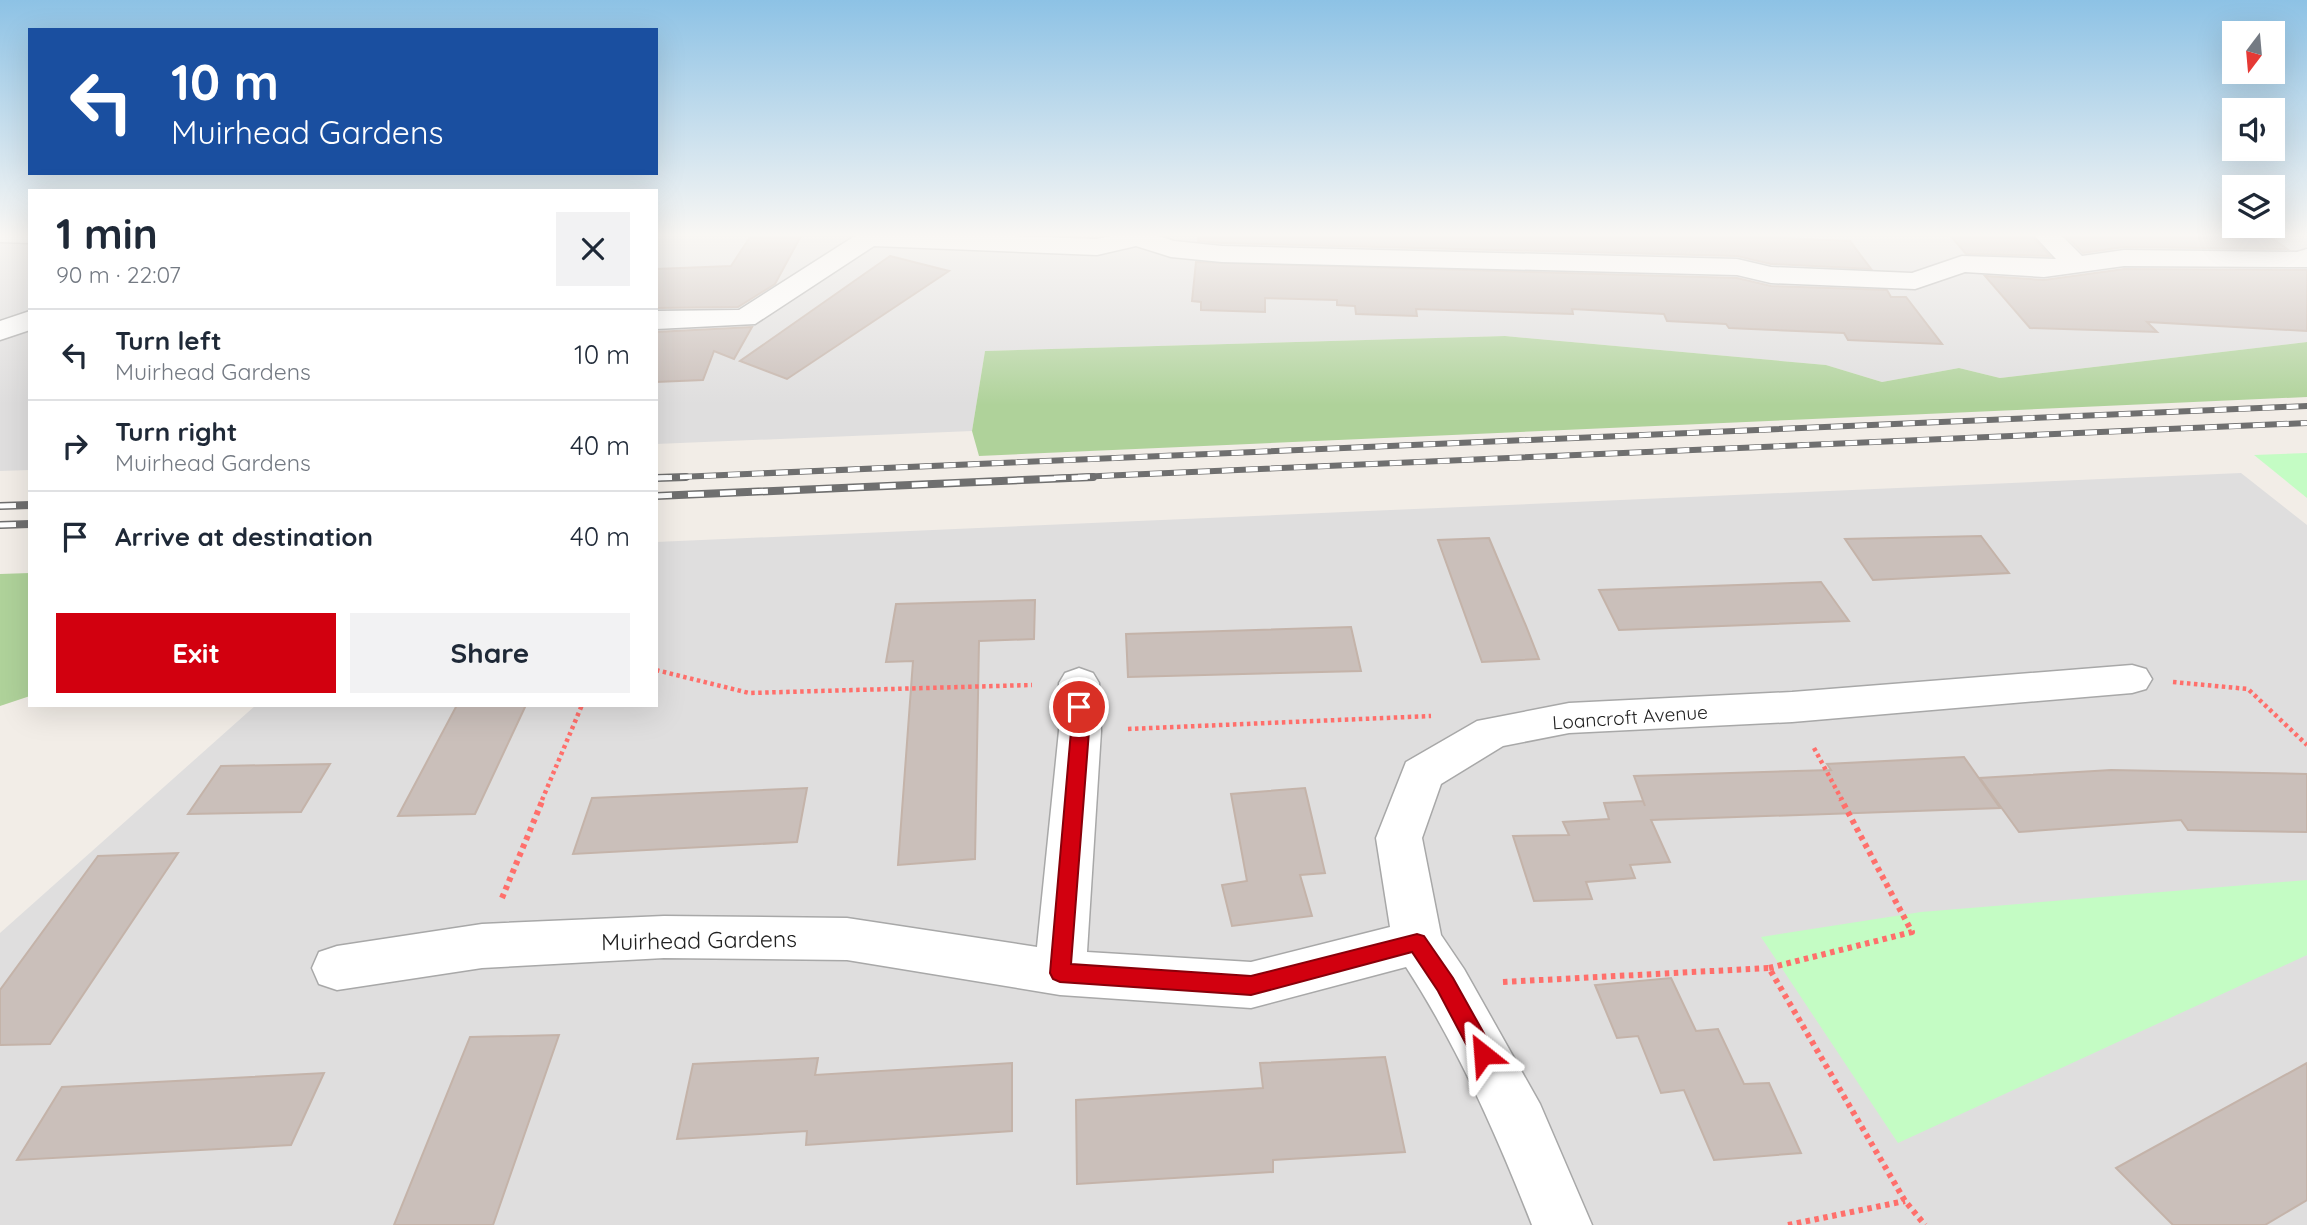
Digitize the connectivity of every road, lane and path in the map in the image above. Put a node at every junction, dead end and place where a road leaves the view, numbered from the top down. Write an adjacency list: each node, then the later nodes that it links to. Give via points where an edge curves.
1 (786, 291): 2 (street, via 745,318)
2 (658, 320)
3 (28, 321): 4 (street)
4 (0, 331)
5 (658, 670): 7 (path, via 749,693)
6 (2132, 679): 9 (street, Loancroft Avenue); 12 (path, via 2248,689)
7 (1079, 683): 11 (street)
8 (581, 707): 14 (path)
9 (1793, 707): 13 (street, Loancroft Avenue, via 1569,718 1492,732 1422,774 1399,838); 16 (path, via 1912,932)
10 (1442, 715): 11 (path)
11 (1080, 731): 17 (street)
12 (2307, 745)
13 (1417, 942): 17 (street, Muirhead Gardens, via 1251,985); 18 (street, Loancroft Avenue)
14 (482, 946): 15 (street, Muirhead Gardens); 17 (street, Muirhead Gardens, via 664,937 848,939)
15 (337, 968)
16 (1769, 968): 18 (path); 19 (path)
17 (1060, 973)
18 (1446, 985): 20 (street, Loancroft Avenue, via 1520,1123)
19 (1905, 1201): 21 (path); 22 (path)
20 (1563, 1225)
21 (1788, 1225)
22 (1925, 1225)

